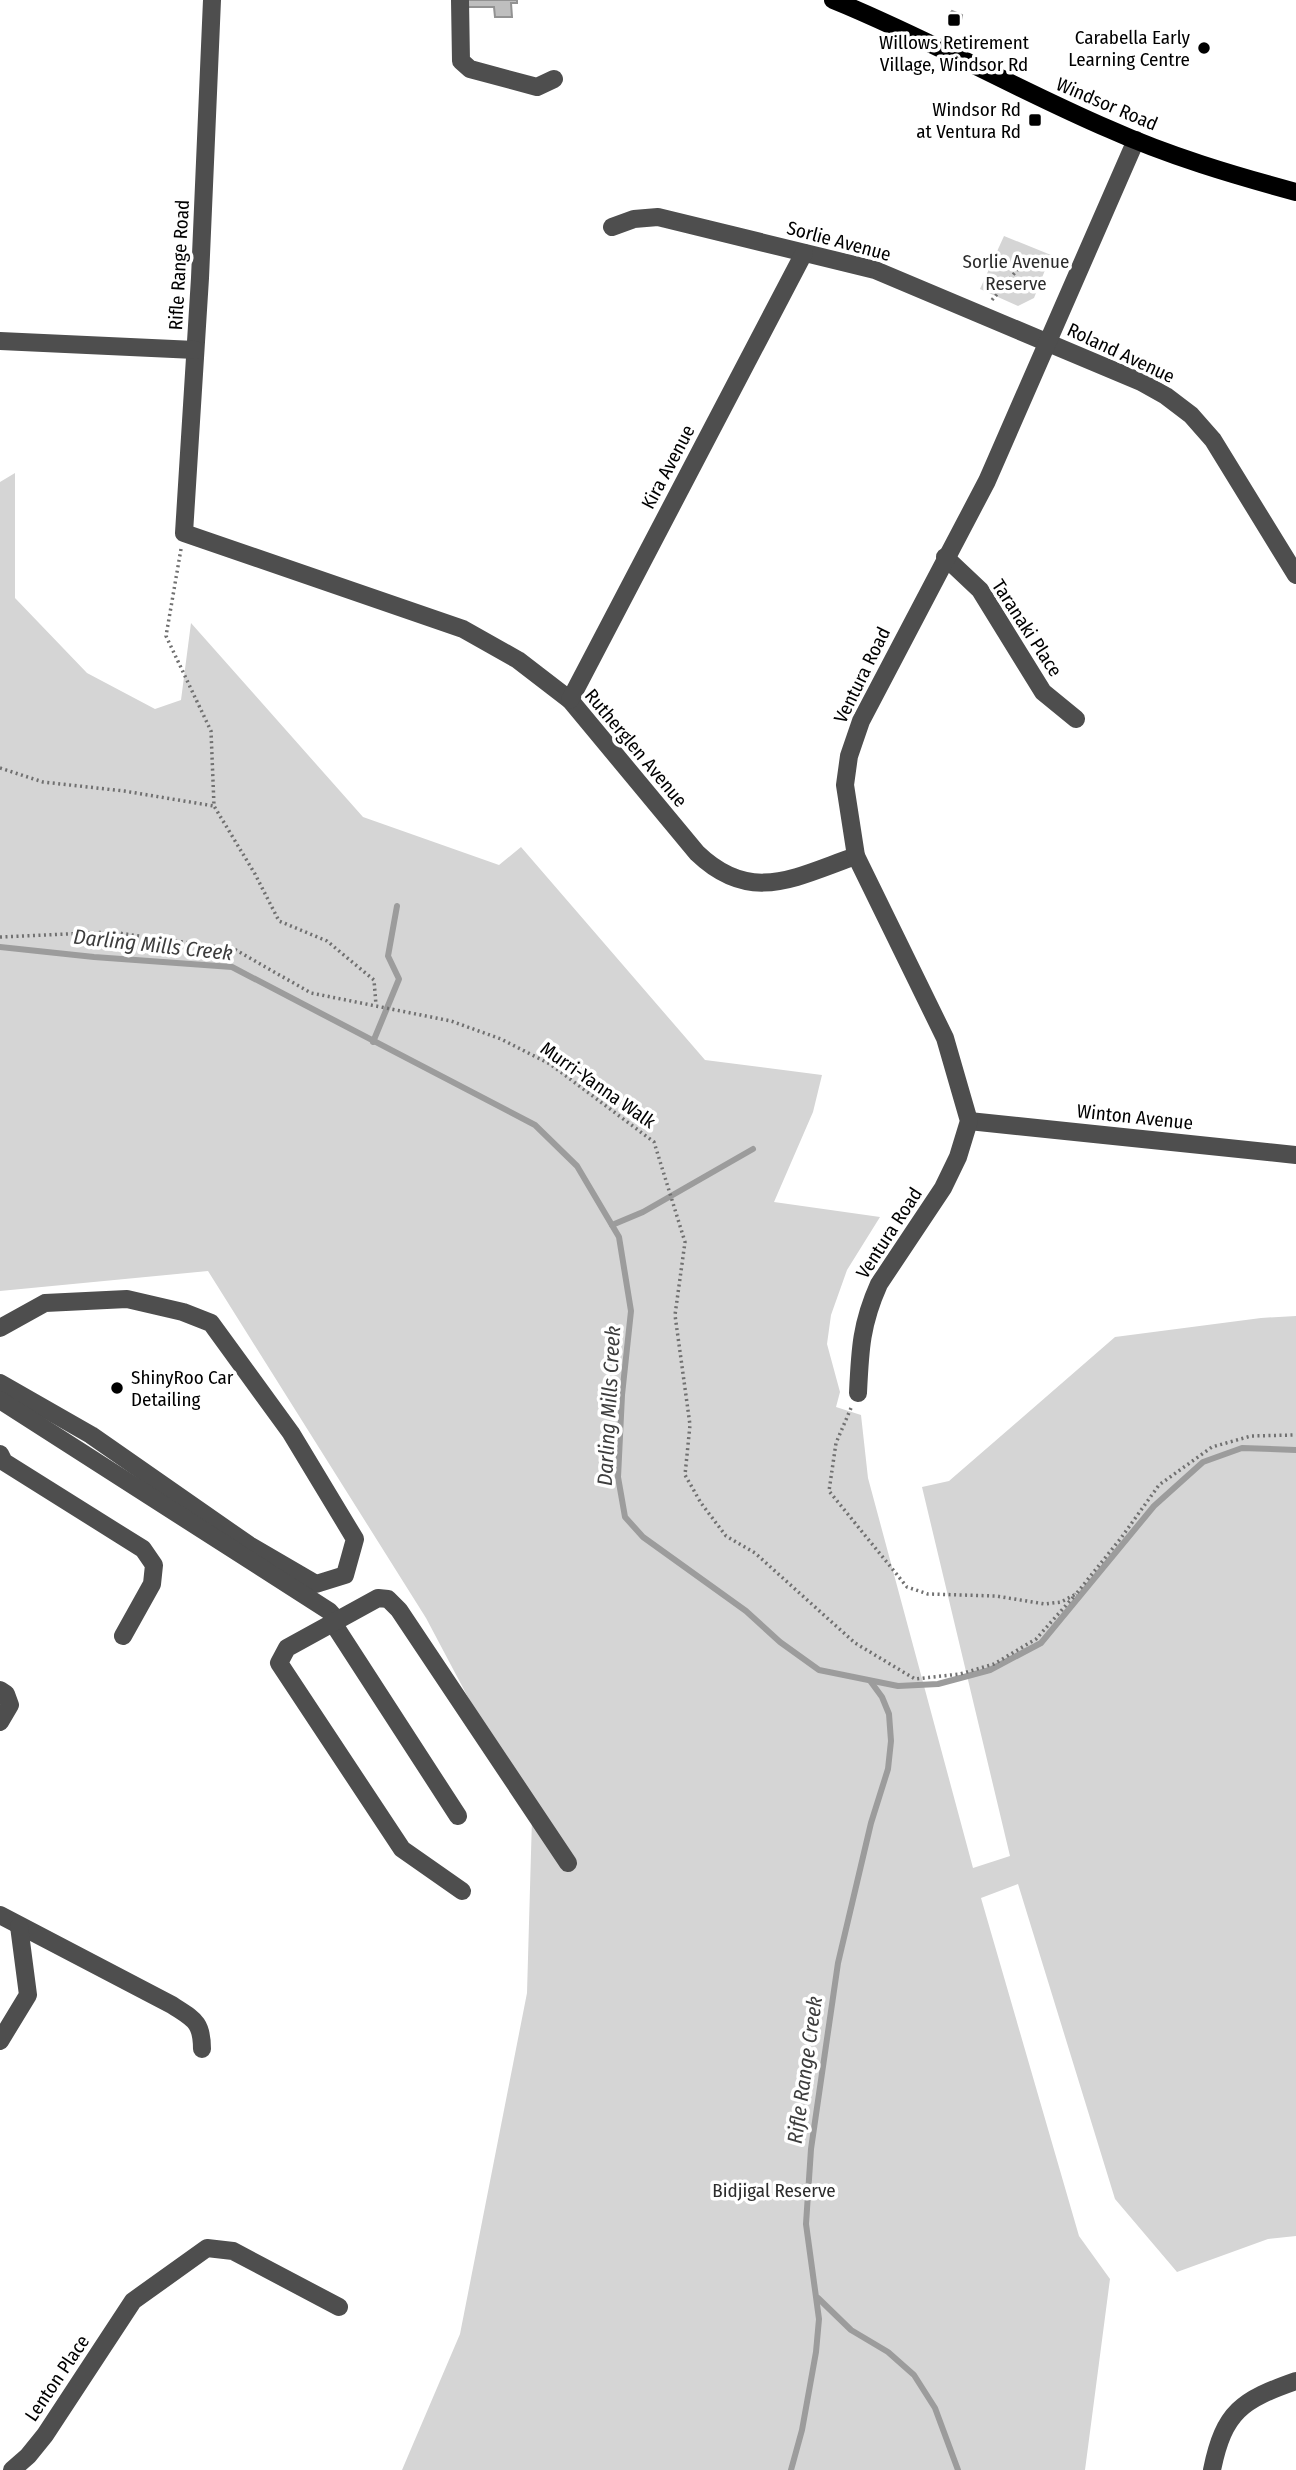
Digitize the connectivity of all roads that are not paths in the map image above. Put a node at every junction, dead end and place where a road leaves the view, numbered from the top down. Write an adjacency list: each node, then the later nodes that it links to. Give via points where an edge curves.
1 (212, 0): 11 (street, Rifle Range Road)
2 (460, 0): 4 (street, via 461,39 470,52 512,82 537,87)
3 (833, 0): 5 (main road, Windsor Road)
4 (554, 79)
5 (1136, 140): 6 (main road, Windsor Road); 10 (street, Ventura Road)
6 (1296, 192)
7 (612, 227): 8 (street, Sorlie Avenue, via 658,217)
8 (804, 253): 10 (street, Sorlie Avenue, via 883,272); 15 (street, Kira Avenue)
9 (0, 341): 11 (street)
10 (1047, 342): 13 (street, Ventura Road, via 987,481); 14 (street, Roland Avenue, via 1141,382 1191,415 1213,440)
11 (195, 350): 12 (street, Rifle Range Road)
12 (184, 533): 15 (street, Rutherglen Avenue, via 463,629 518,660)
13 (945, 557): 16 (street, Taranaki Place, via 980,590 1043,692); 17 (street, Ventura Road, via 853,740 845,785)
14 (1296, 575)
15 (569, 701): 17 (street, Rutherglen Avenue, via 697,853 721,873 767,884)
16 (1076, 719)
17 (856, 856): 18 (street, Ventura Road, via 945,1038)
18 (970, 1121): 19 (street, Winton Avenue); 22 (street, Ventura Road, via 943,1188 871,1302 861,1334)
19 (1296, 1155)
20 (0, 1328): 21 (street, via 45,1303 127,1299 211,1323 291,1433 355,1539 345,1575 316,1584 249,1545 91,1435)
21 (0, 1383)
22 (858, 1393)
23 (0, 1400): 25 (street, via 329,1611)
24 (0, 1454): 26 (street, via 4,1462 149,1557 154,1565 152,1584)
25 (335, 1621): 29 (street); 30 (street, via 378,1598 395,1605); 31 (street, via 287,1648 279,1663 402,1849)
26 (123, 1636)
27 (0, 1690): 28 (street, via 10,1705)
28 (0, 1722)
29 (458, 1816)
30 (568, 1863)
31 (462, 1891)
32 (0, 1916): 33 (street)
33 (19, 1926): 34 (street, via 28,1995); 35 (street, via 172,2005 202,2032)
34 (0, 2041)
35 (202, 2049)
36 (339, 2307): 38 (street, Lenton Place, via 233,2251 207,2248 133,2301 45,2435)
37 (1296, 2381): 39 (street, via 1260,2394 1233,2415 1220,2436)
38 (12, 2470)
39 (1212, 2470)

